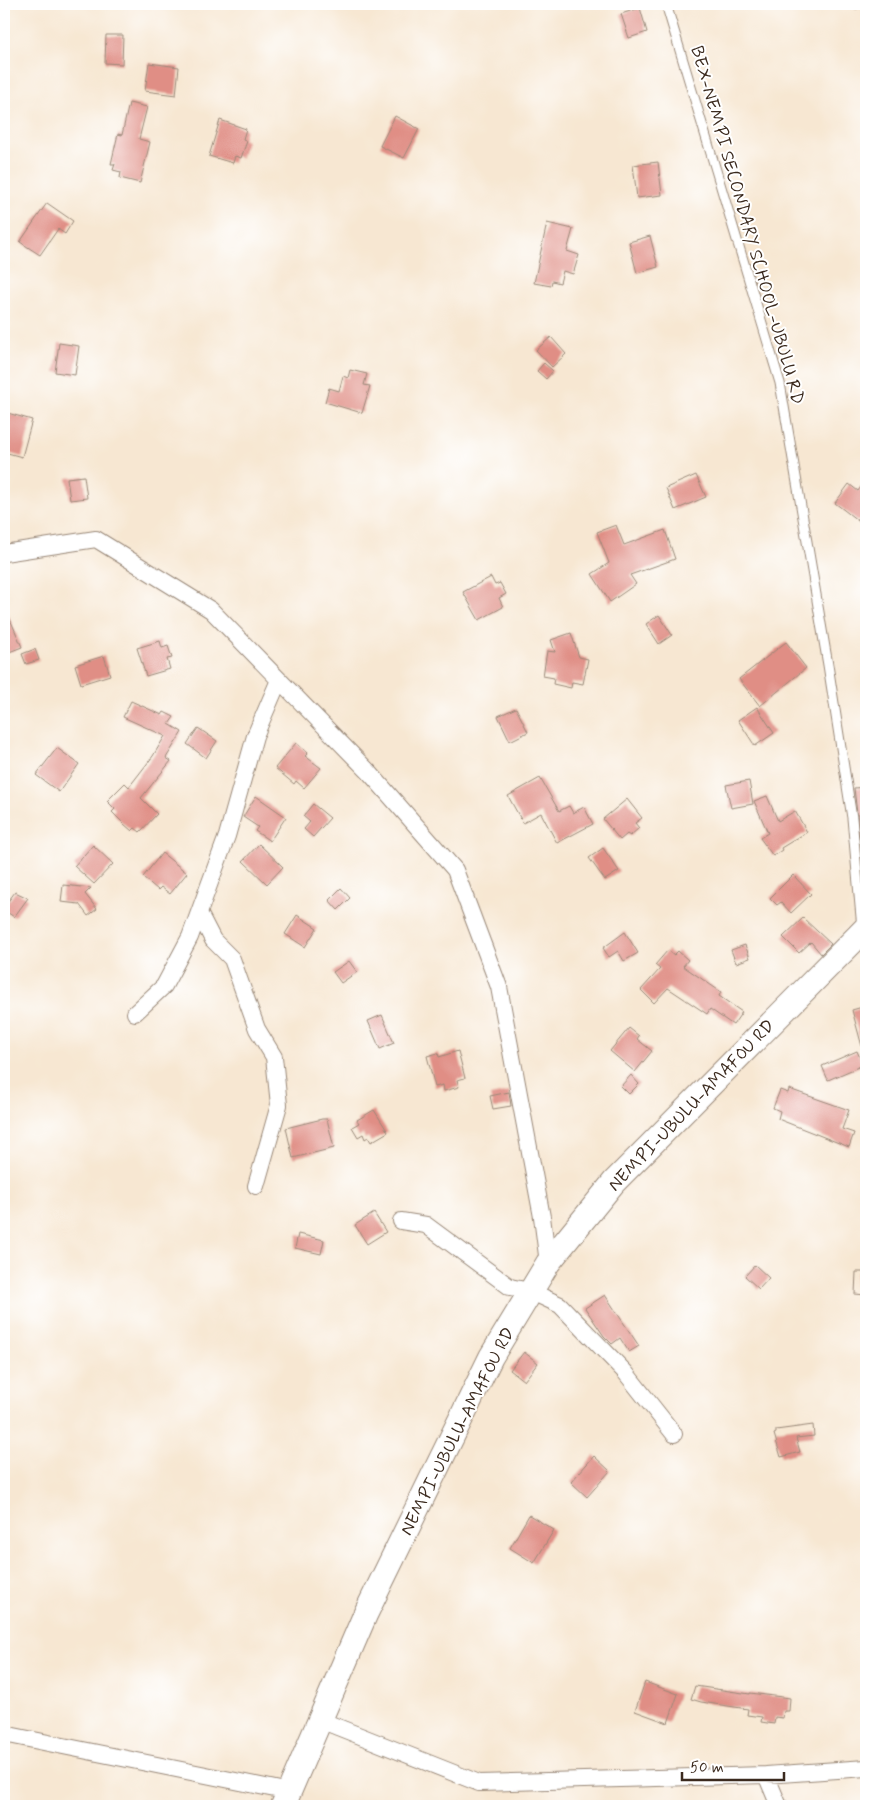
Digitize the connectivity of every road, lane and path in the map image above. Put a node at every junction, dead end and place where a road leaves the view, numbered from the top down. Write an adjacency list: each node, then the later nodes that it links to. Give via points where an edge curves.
1 (666, 4): 7 (lane, BEX-NEMPI SECONDARY SCHOOL-UBULU RD, via 780,383 852,818)
2 (806, 4): 3 (path)
3 (866, 9)
4 (4, 552): 5 (street, via 96,539 210,610)
5 (279, 680): 6 (street, via 254,736 227,836); 11 (street, via 370,773 455,870 499,987)
6 (199, 913): 8 (street, via 164,986); 9 (street, via 213,940 232,960 256,1029 274,1057 279,1105)
7 (864, 930): 11 (street, NEMPI-UBULU-AMAFOU RD, via 614,1182)
8 (135, 1013)
9 (256, 1186)
10 (401, 1221): 12 (street, via 426,1226 510,1287)
11 (548, 1263): 12 (street, NEMPI-UBULU-AMAFOU RD)
12 (530, 1291): 13 (street, via 560,1305 624,1372); 14 (street, NEMPI-UBULU-AMAFOU RD, via 486,1365 365,1615)
13 (674, 1434)
14 (320, 1720): 17 (street, via 479,1782); 18 (street, NEMPI-UBULU-AMAFOU RD)
15 (4, 1734): 18 (street)
16 (866, 1768): 17 (street)
17 (766, 1775): 19 (street)
18 (286, 1799)
19 (779, 1806)

